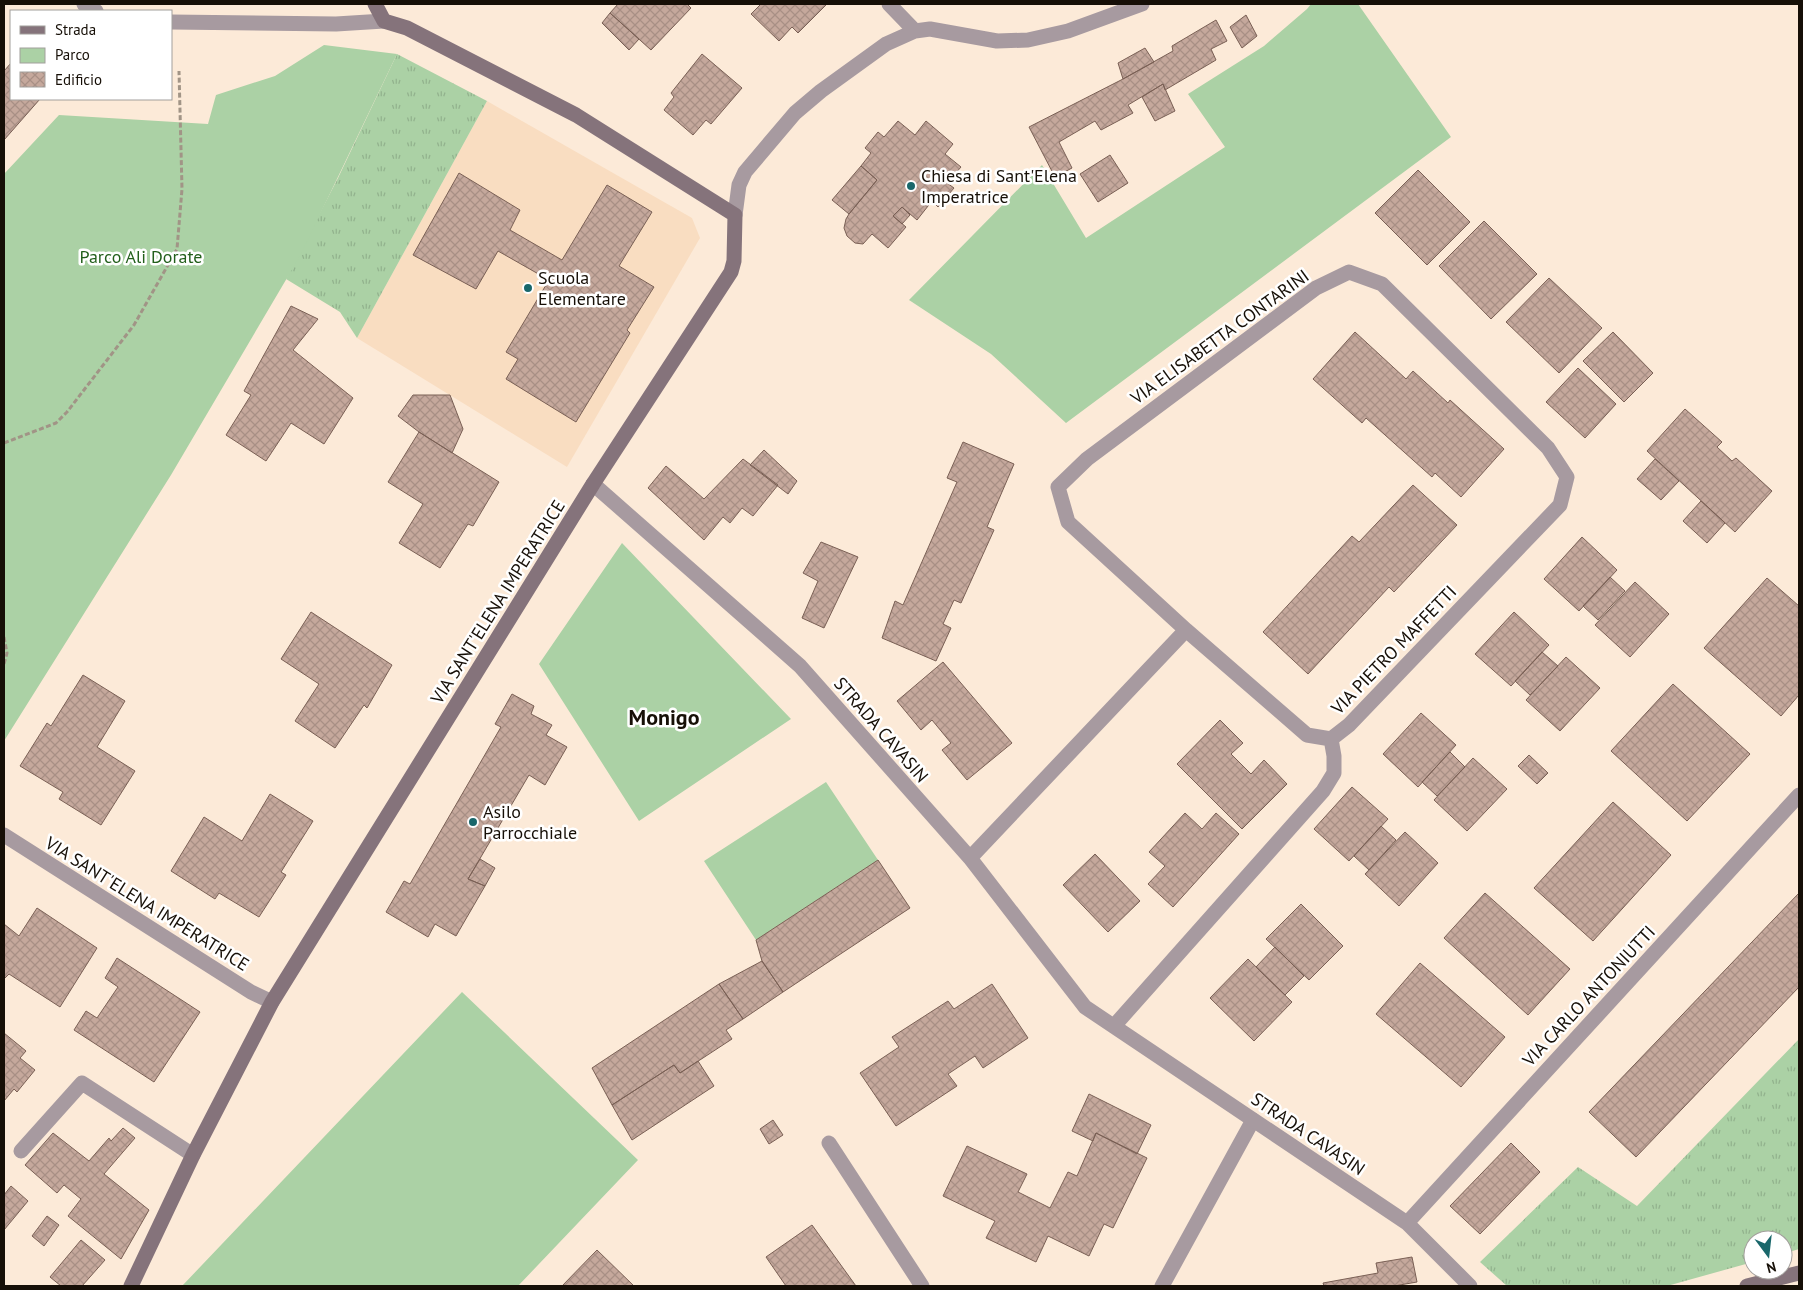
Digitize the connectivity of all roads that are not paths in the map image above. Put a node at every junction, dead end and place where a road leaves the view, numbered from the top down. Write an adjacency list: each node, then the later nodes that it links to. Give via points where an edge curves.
1 (375, 4): 4 (street)
2 (889, 4): 6 (street)
3 (1142, 4): 6 (street, VIA SANT'ELENA IMPERATRICE, via 1068,31 1028,40 997,41 930,29)
4 (384, 21): 5 (street, via 336,24); 7 (street, via 407,28 576,115)
5 (172, 22)
6 (915, 31): 7 (street, VIA SANT'ELENA IMPERATRICE, via 886,44 795,113 745,172 739,185)
7 (736, 215): 9 (street, VIA SANT'ELENA IMPERATRICE, via 734,261 730,272)
8 (1567, 477): 10 (street, VIA ELISABETTA CONTARINI, via 1548,448 1382,284 1349,272 1316,288 1087,459 1058,487 1068,522); 11 (street, VIA PIETRO MAFFETTI, via 1560,505 1349,725)
9 (593, 484): 14 (street, STRADA CAVASIN, via 800,666); 15 (street, VIA SANT'ELENA IMPERATRICE)
10 (1186, 630): 11 (street, VIA PIETRO MAFFETTI, via 1307,735); 14 (street)
11 (1331, 739): 16 (street, via 1334,773 1323,791)
12 (1799, 795): 21 (street, VIA CARLO ANTONIUTTI)
13 (4, 834): 15 (street, VIA SANT'ELENA IMPERATRICE, via 251,992)
14 (970, 858): 16 (street, STRADA CAVASIN, via 1085,1007)
15 (272, 1002): 20 (street, VIA SANT'ELENA IMPERATRICE)
16 (1114, 1026): 17 (street, STRADA CAVASIN)
17 (1253, 1120): 21 (street, STRADA CAVASIN); 25 (street)
18 (829, 1143): 24 (street)
19 (21, 1151): 20 (street, via 82,1083)
20 (193, 1155): 23 (street, VIA SANT'ELENA IMPERATRICE)
21 (1407, 1223): 26 (street, STRADA CAVASIN)
22 (1799, 1273): 27 (street)
23 (131, 1286)
24 (922, 1286)
25 (1162, 1286)
26 (1470, 1286)
27 (1747, 1286)

